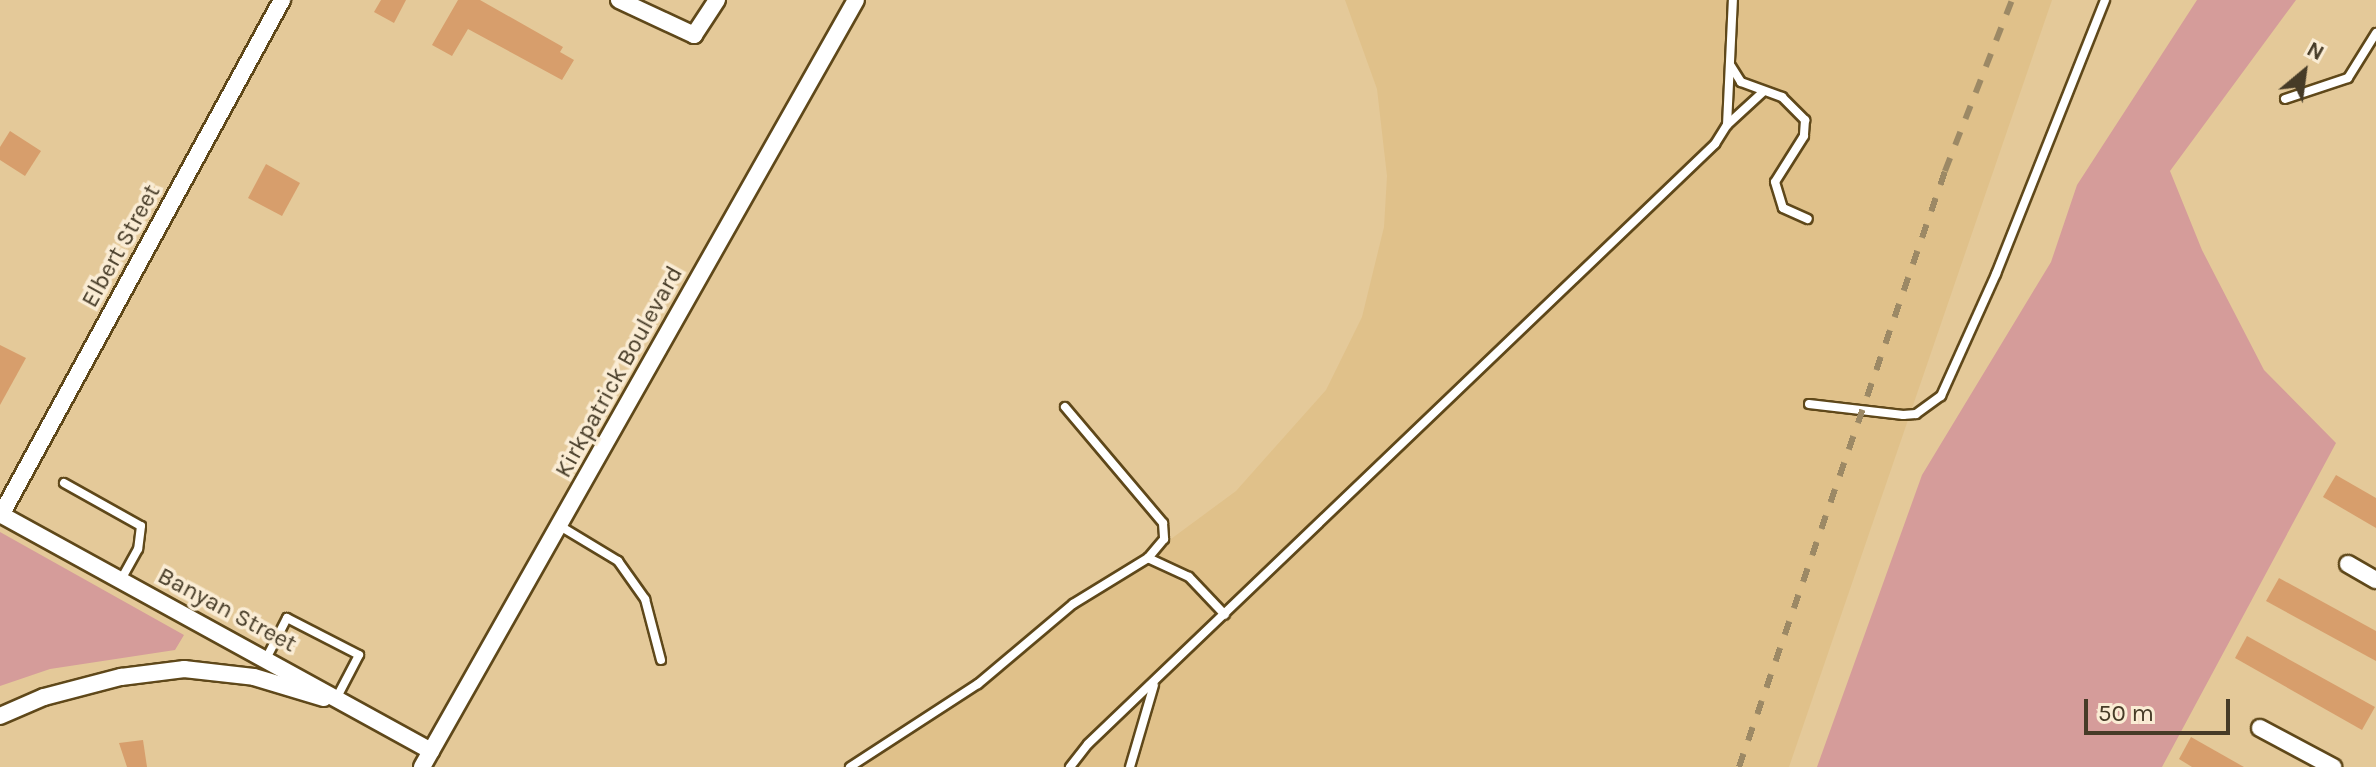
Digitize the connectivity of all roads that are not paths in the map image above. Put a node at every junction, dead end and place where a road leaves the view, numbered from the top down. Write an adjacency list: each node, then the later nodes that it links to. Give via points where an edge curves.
1 (282, 0): 16 (street, Elbert Street)
2 (619, 0): 3 (street, via 694,35)
3 (717, 0)
4 (856, 0): 17 (street, Kirkpatrick Boulevard)
5 (1733, 0): 8 (lane)
6 (2105, 0): 13 (lane, via 1996,274 1941,396 1916,414 1903,415)
7 (2376, 33): 10 (lane, via 2348,78)
8 (1729, 62): 9 (lane, via 1741,82); 11 (lane)
9 (1763, 92): 11 (lane); 12 (lane, via 1782,97 1805,120 1804,136 1775,182 1783,208)
10 (2285, 99)
11 (1727, 125): 22 (lane, via 1688,172)
12 (1808, 219)
13 (1809, 404)
14 (1065, 407): 18 (lane, via 1163,523 1164,539)
15 (64, 483): 20 (lane, via 141,526 138,549)
16 (1, 514): 20 (street, Banyan Street)
17 (560, 526): 24 (lane, via 618,561 645,599); 30 (street, Kirkpatrick Boulevard)
18 (1148, 558): 22 (lane, via 1189,577); 32 (lane, via 1073,604 978,684)
19 (2348, 564): 21 (street)
20 (121, 580): 23 (street, Banyan Street)
21 (2376, 580)
22 (1225, 615): 25 (lane)
23 (266, 659): 26 (street, Banyan Street); 26 (lane, via 287,618 359,655)
24 (661, 660)
25 (1155, 684): 33 (lane); 34 (lane)
26 (337, 697): 27 (street, Banyan Street)
27 (354, 707): 28 (street, via 254,677 184,669 121,677 44,697); 30 (street, Banyan Street)
28 (0, 716)
29 (2260, 728): 35 (street)
30 (431, 751): 31 (street, Kirkpatrick Boulevard)
31 (422, 767)
32 (850, 767)
33 (1070, 767)
34 (1130, 767)
35 (2333, 767)

